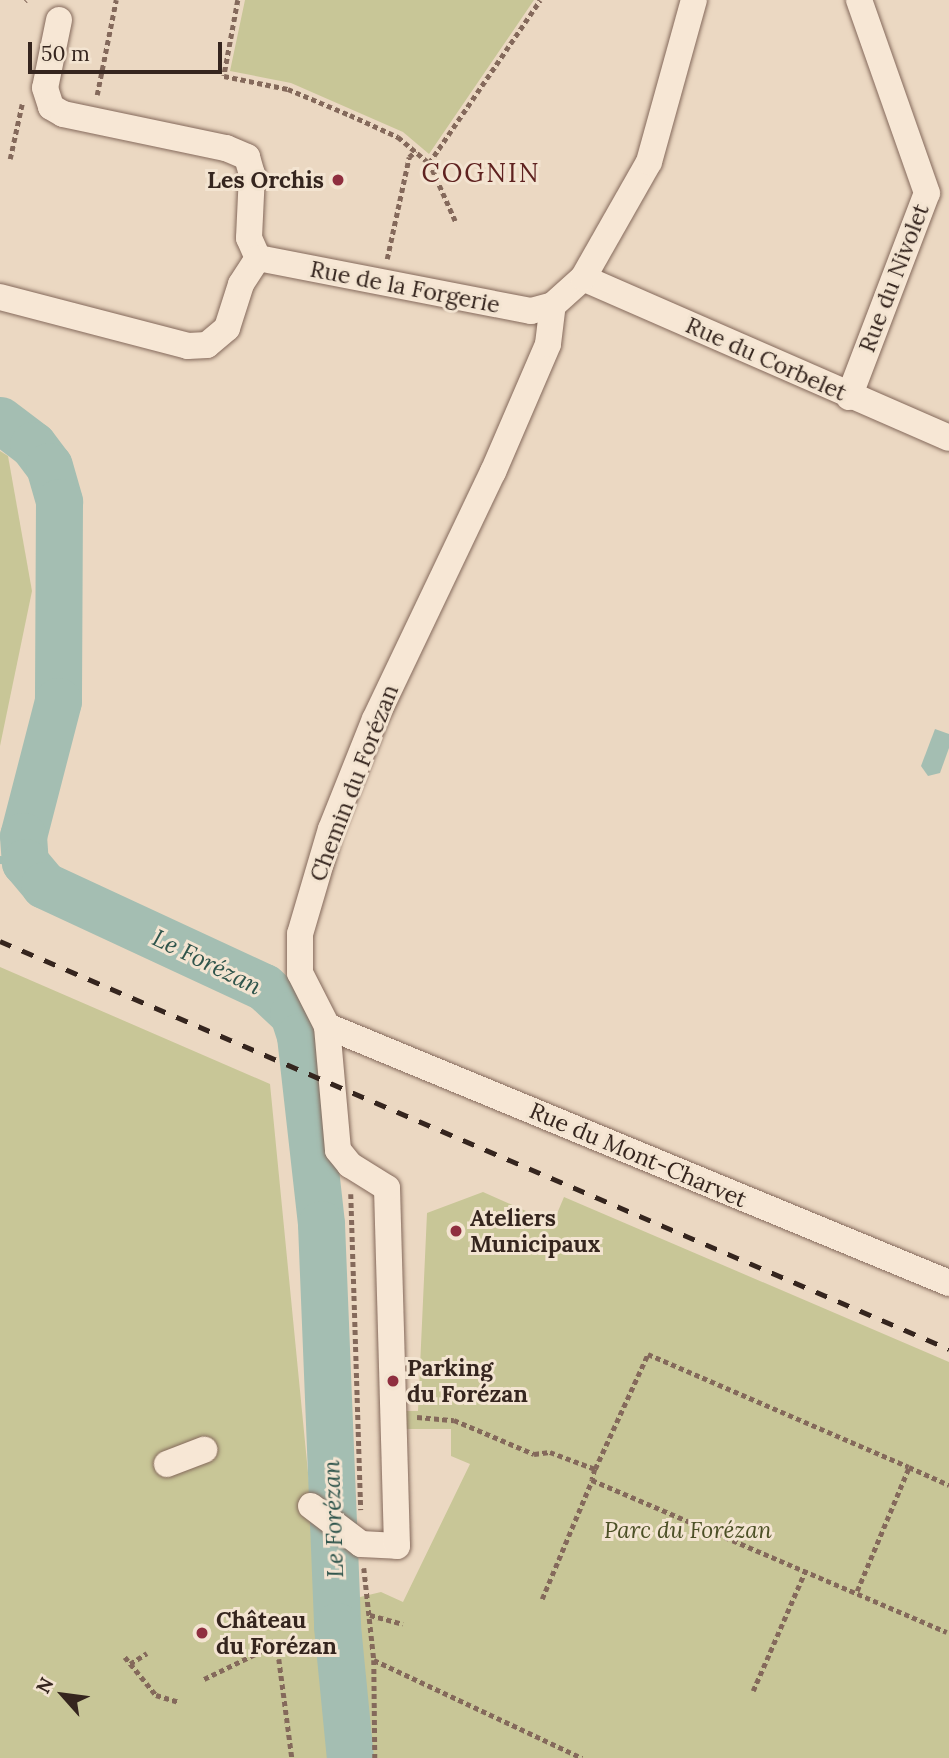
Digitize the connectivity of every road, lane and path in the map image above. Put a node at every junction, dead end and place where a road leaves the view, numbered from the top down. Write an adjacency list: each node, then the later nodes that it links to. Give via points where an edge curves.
1 (116, 0): 8 (path)
2 (238, 0): 9 (path, via 224,76 288,89 398,137)
3 (540, 0): 11 (path)
4 (694, 0): 15 (street, via 649,162)
5 (859, 0): 12 (street, Rue du Nivolet)
6 (60, 20): 8 (street, via 45,88 51,107)
7 (23, 99): 10 (path)
8 (92, 120): 14 (street, via 226,148 247,157 252,174 249,238)
9 (416, 151): 11 (path); 16 (path, via 410,157)
10 (10, 159)
11 (429, 163): 13 (path)
12 (938, 194): 19 (street, Rue du Nivolet)
13 (455, 221)
14 (258, 258): 16 (street, Rue de la Forgerie); 17 (street, via 241,284 227,328 207,345 188,346)
15 (583, 278): 18 (street); 19 (street, Rue du Corbelet)
16 (381, 284): 18 (street, Rue de la Forgerie, via 531,311)
17 (0, 297)
18 (552, 306): 21 (street, Chemin du Forézan, via 548,344 494,472 375,719 327,841 306,911 299,957 306,990)
19 (849, 397): 20 (street, Rue du Corbelet)
20 (949, 438)
21 (327, 1026): 22 (street, Chemin du Forézan, via 338,1150); 23 (street, Rue du Mont-Charvet)
22 (350, 1165): 24 (street, via 387,1188); 32 (path, via 359,1348)
23 (949, 1283)
24 (393, 1415): 28 (path, via 454,1420 534,1454 550,1452); 32 (street, via 397,1546)
25 (204, 1450): 26 (street)
26 (167, 1464)
27 (909, 1467): 28 (path, via 648,1354); 30 (path); 34 (path)
28 (596, 1469): 29 (path)
29 (592, 1480): 33 (path); 35 (path)
30 (949, 1485)
31 (311, 1506): 32 (street)
32 (361, 1544): 36 (path)
33 (806, 1569): 34 (path); 46 (path)
34 (857, 1591): 38 (path)
35 (542, 1599)
36 (370, 1615): 37 (path); 43 (path)
37 (403, 1624)
38 (947, 1632)
39 (280, 1642): 45 (path)
40 (147, 1653): 44 (path)
41 (125, 1657): 44 (path)
42 (279, 1659): 48 (path)
43 (374, 1660): 49 (path); 50 (path)
44 (130, 1664): 47 (path, via 156,1695)
45 (204, 1679)
46 (753, 1691)
47 (179, 1702)
48 (292, 1758)
49 (375, 1758)
50 (583, 1758)

